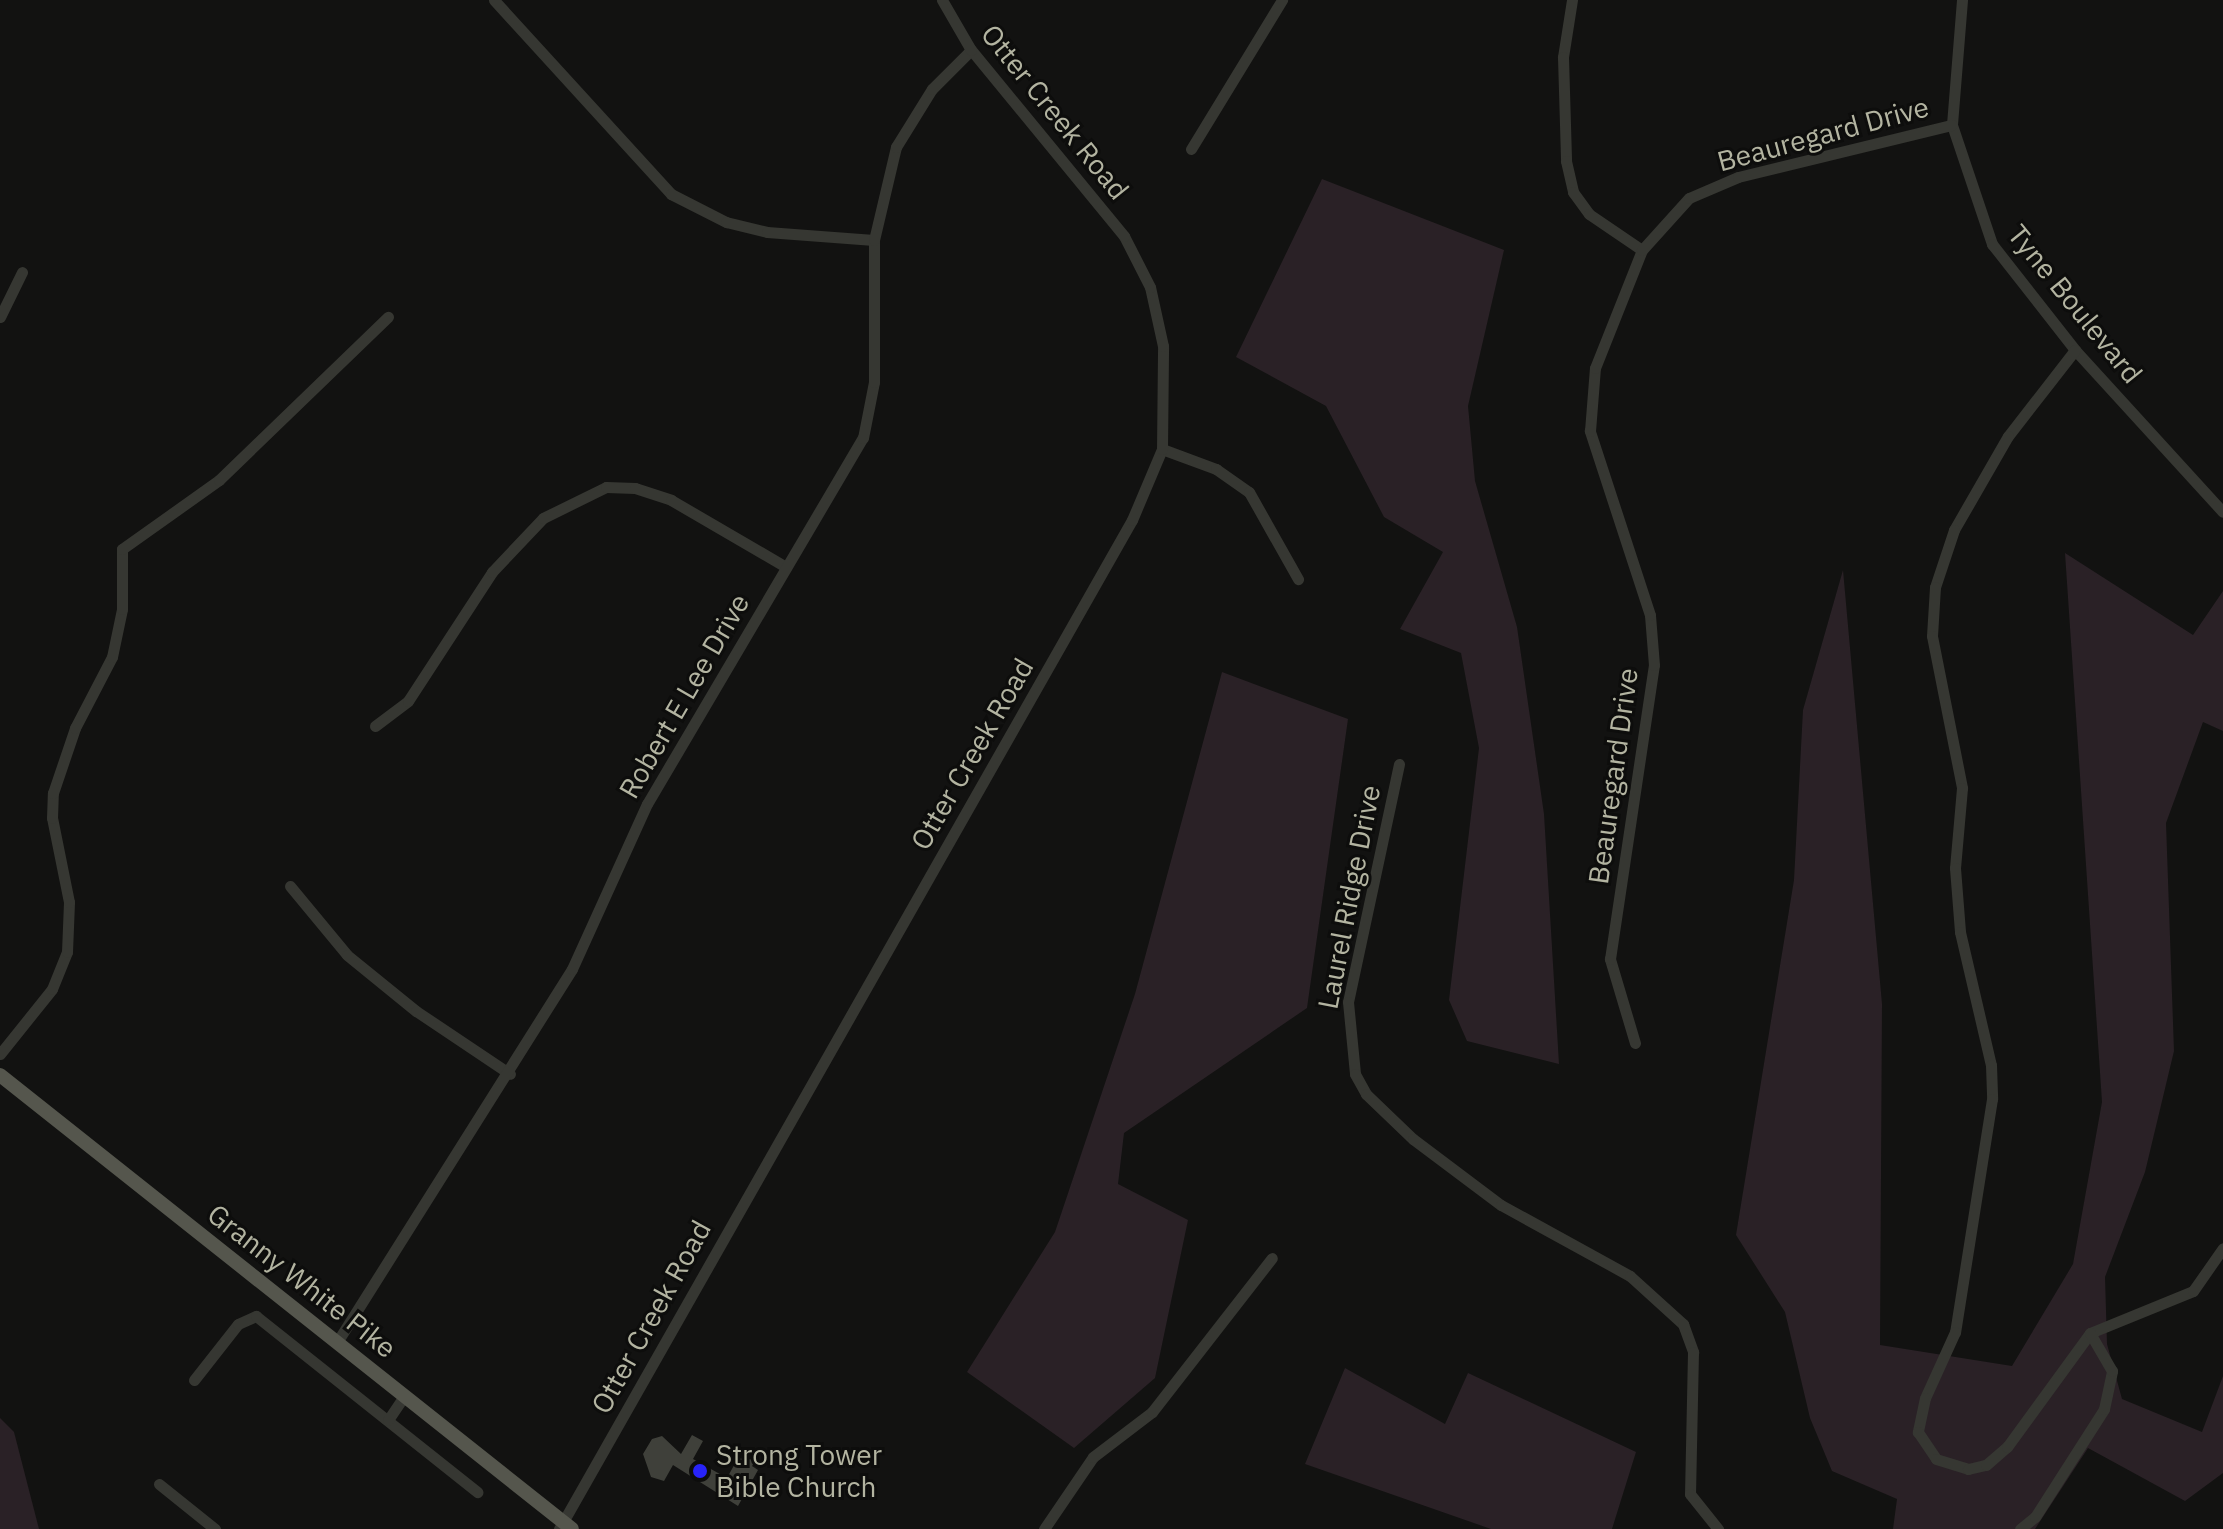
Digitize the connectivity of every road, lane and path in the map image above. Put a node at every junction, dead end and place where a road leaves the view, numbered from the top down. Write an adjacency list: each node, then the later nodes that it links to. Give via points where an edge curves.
1 (494, 0): 9 (street, via 671,194 726,222 767,232)
2 (942, 0): 6 (street, Otter Creek Road)
3 (1282, 0): 8 (street)
4 (1572, 0): 10 (street, via 1563,57 1566,161 1573,192 1589,214)
5 (1962, 0): 7 (street, Tyne Boulevard)
6 (971, 50): 9 (street, Robert E Lee Drive, via 932,89 896,147); 15 (street, Otter Creek Road, via 1113,221 1150,287 1163,346)
7 (1952, 125): 10 (street, Beauregard Drive, via 1734,178 1689,198); 14 (street, Tyne Boulevard, via 1992,244)
8 (1191, 149)
9 (874, 240): 17 (street, Robert E Lee Drive, via 874,382 863,438)
10 (1642, 250): 22 (street, Beauregard Drive, via 1589,395 1597,462 1650,615 1654,665 1610,959)
11 (22, 272): 12 (street)
12 (0, 317)
13 (388, 317): 23 (street, via 219,480 122,549 122,609 112,657 75,728 53,793 52,818 69,902 67,952 52,989)
14 (2075, 350): 16 (street, Tyne Boulevard); 28 (street, via 2008,436 1954,530 1933,600 1937,670 1962,788 1955,868 1960,932 1991,1065 1992,1099 1955,1332 1925,1398 1918,1432 1936,1459 1968,1469 1986,1465 2007,1447)
15 (1162, 449): 18 (street, via 1216,469 1249,492); 35 (street, Otter Creek Road, via 1127,528)
16 (2223, 512)
17 (786, 567): 19 (street, via 671,500 635,488 606,487 543,518 485,581 408,701); 24 (street, Robert E Lee Drive, via 647,804 572,969)
18 (1298, 579)
19 (375, 726)
20 (1399, 764): 38 (street, Laurel Ridge Drive, via 1348,1002 1355,1074 1383,1113 1425,1148 1501,1205 1630,1276 1683,1324 1693,1352 1690,1494)
21 (290, 886): 24 (street, via 347,955 416,1011)
22 (1635, 1043)
23 (0, 1054)
24 (510, 1074): 29 (street, Robert E Lee Drive)
25 (0, 1075): 29 (main road, Granny White Pike)
26 (2223, 1248): 28 (street, via 2193,1291)
27 (1272, 1258): 37 (street, via 1152,1412 1075,1478)
28 (2090, 1333): 39 (street, via 2112,1371 2104,1409 2035,1517)
29 (339, 1339): 31 (main road, Granny White Pike)
30 (194, 1380): 32 (street, via 238,1324 256,1316)
31 (405, 1395): 32 (street); 35 (main road, Granny White Pike)
32 (388, 1420): 34 (street)
33 (159, 1484): 36 (street)
34 (477, 1492)
35 (565, 1527)
36 (215, 1529)
37 (1044, 1529)
38 (1718, 1529)
39 (2020, 1529)

